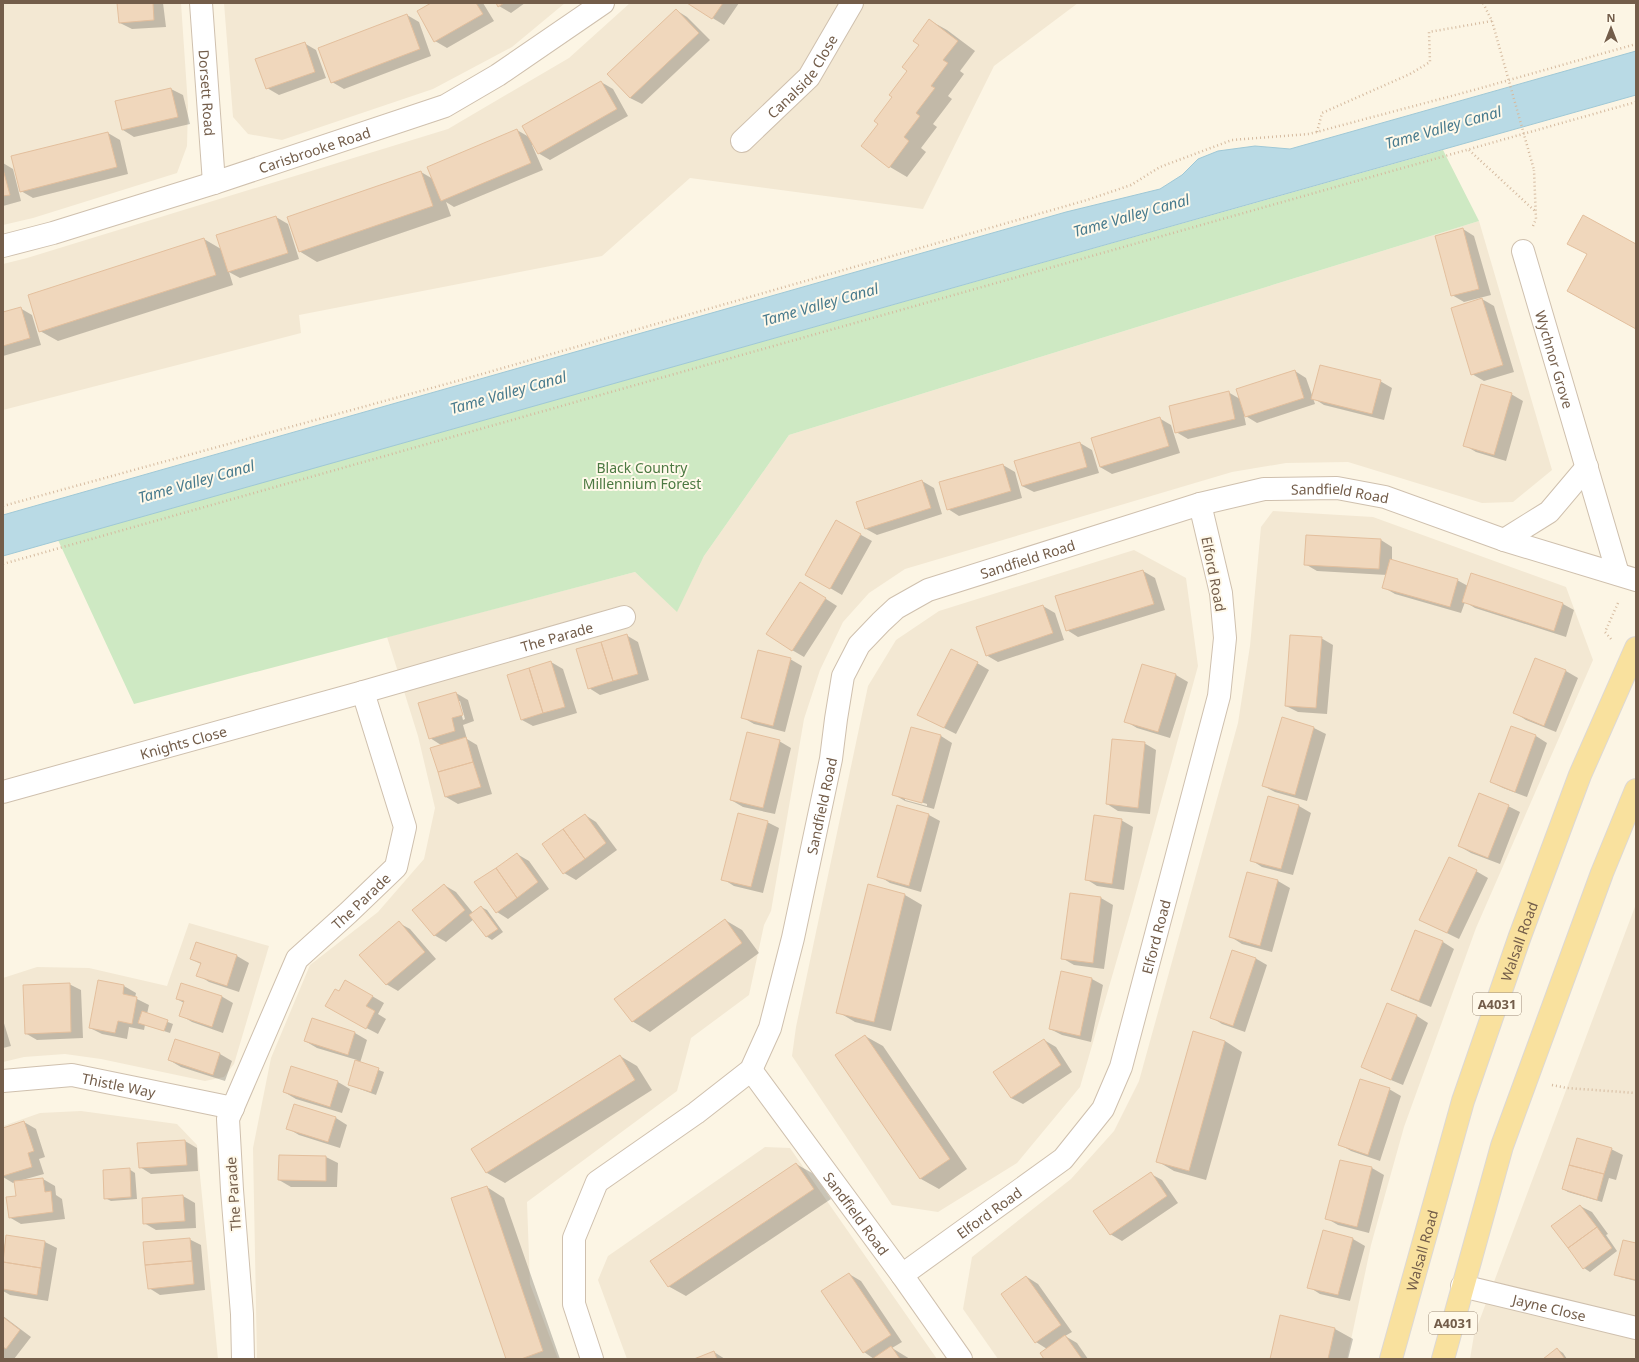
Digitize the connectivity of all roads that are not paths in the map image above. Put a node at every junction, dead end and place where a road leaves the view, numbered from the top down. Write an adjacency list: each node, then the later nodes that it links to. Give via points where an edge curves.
1 (201, 3): 5 (street, Dorsett Road)
2 (603, 3): 5 (street, Carisbrooke Road, via 498,75 445,106)
3 (852, 3): 4 (street, Canalside Close, via 809,77)
4 (742, 141)
5 (214, 183): 6 (street, Carisbrooke Road)
6 (3, 246)
7 (1523, 250): 8 (street, Wychnor Grove)
8 (1587, 467): 10 (street, via 1549,512); 11 (street, Wychnor Grove)
9 (1200, 504): 10 (street, Sandfield Road, via 1264,489 1337,488 1385,497); 17 (street, Sandfield Road, via 928,590 896,608 859,645 843,676 831,759 793,938 770,1028); 20 (street, Elford Road, via 1221,593 1225,638 1219,696 1121,1067 1103,1109 1063,1159)
10 (1504, 540): 11 (street, Sandfield Road)
11 (1628, 577)
12 (624, 617): 14 (street, The Parade)
13 (1633, 654): 26 (main road, Walsall Road / A4031, via 1580,775 1520,936 1466,1093)
14 (363, 692): 16 (street, Knights Close); 19 (street, The Parade, via 405,827 396,867 297,959)
15 (1636, 790): 21 (main road, A4031, via 1602,872 1502,1146)
16 (3, 792)
17 (751, 1070): 20 (street, Sandfield Road); 24 (street, Sandfield Road, via 696,1113 597,1182 574,1238 574,1304)
18 (3, 1081): 19 (street, Thistle Way, via 72,1075)
19 (233, 1108): 23 (street, The Parade, via 228,1119)
20 (902, 1275): 25 (street, Sandfield Road)
21 (1462, 1286): 22 (street, Jayne Close); 27 (main road, A4031)
22 (1636, 1328)
23 (243, 1359)
24 (592, 1359)
25 (961, 1359)
26 (1391, 1359)
27 (1443, 1359)

